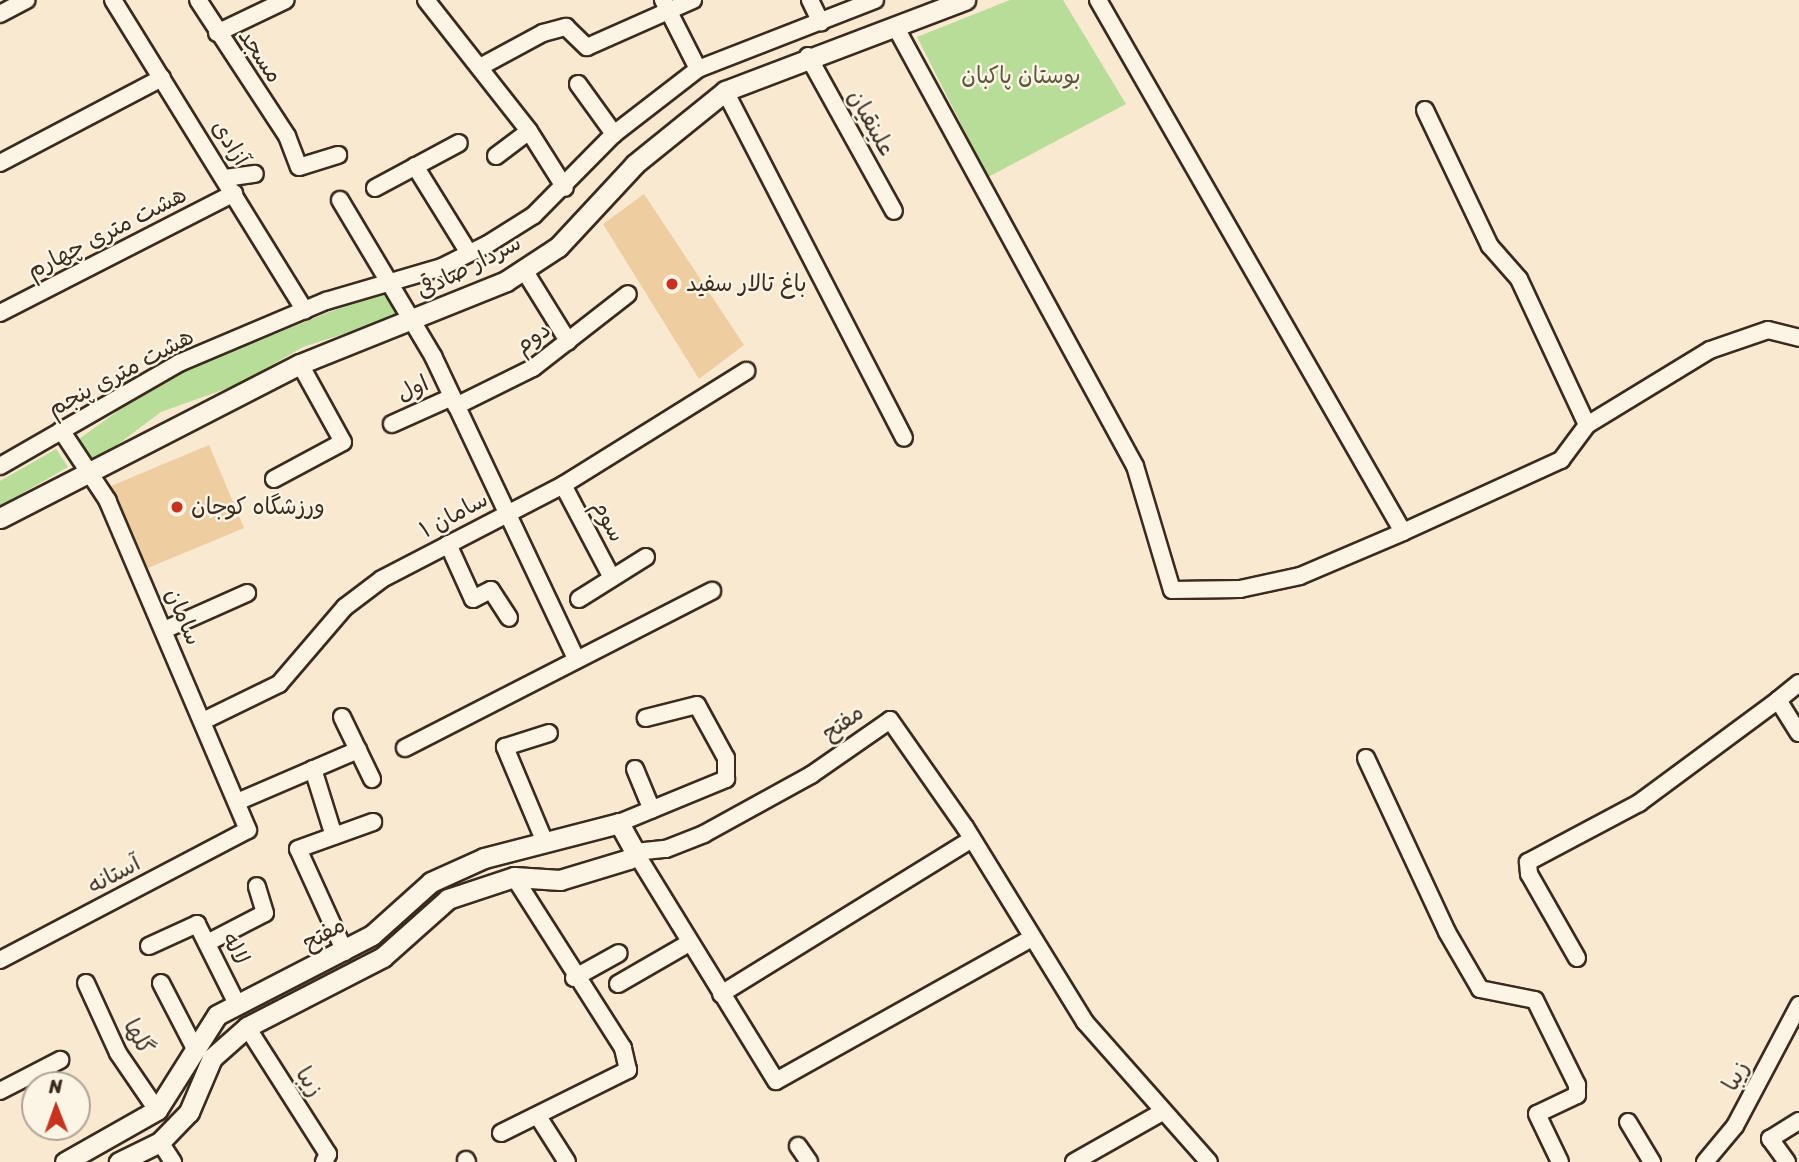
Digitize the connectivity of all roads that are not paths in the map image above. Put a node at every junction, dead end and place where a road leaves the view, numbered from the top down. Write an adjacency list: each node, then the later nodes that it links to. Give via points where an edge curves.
1 (26, 0): 13 (street)
2 (113, 0): 20 (street, آزادی)
3 (198, 0): 16 (street, مسجد)
4 (286, 0): 16 (street)
5 (426, 0): 18 (street)
6 (693, 0): 12 (street)
7 (810, 0): 14 (street)
8 (875, 0): 14 (street, هشت متری پنجم)
9 (965, 0): 11 (street, سردار صادقی)
10 (1098, 0): 60 (street)
11 (941, 4): 15 (street, سردار صادقی)
12 (666, 6): 18 (street, via 587,47 566,27 543,33); 19 (street)
13 (0, 14)
14 (821, 23): 19 (street, هشت متری پنجم, via 754,43)
15 (895, 26): 17 (street, سردار صادقی); 60 (street, via 1135,466 1172,590 1240,589 1300,576)
16 (217, 33): 27 (street, مسجد, via 287,136 299,167)
17 (808, 56): 22 (street, سردار صادقی); 37 (street, علینقیان)
18 (481, 68): 24 (street)
19 (698, 69): 25 (street, هشت متری پنجم)
20 (162, 78): 29 (street); 32 (street, آزادی)
21 (578, 84): 25 (street)
22 (725, 91): 39 (street, سردار صادقی, via 635,164 558,247); 53 (street)
23 (1425, 110): 51 (street, via 1490,246 1519,279)
24 (529, 131): 28 (street); 34 (street)
25 (614, 134): 34 (street, هشت متری پنجم)
26 (458, 143): 30 (street)
27 (338, 155)
28 (496, 156)
29 (0, 163)
30 (415, 166): 33 (street); 38 (street)
31 (255, 174): 32 (street)
32 (225, 178): 35 (street, آزادی)
33 (375, 188)
34 (565, 188): 38 (street, هشت متری پنجم, via 534,215)
35 (234, 193): 42 (street, آزادی); 43 (street, هشت متری چهارم)
36 (340, 200): 40 (street)
37 (894, 211)
38 (469, 253): 40 (street, هشت متری پنجم)
39 (524, 270): 44 (street, سردار صادقی); 46 (street)
40 (389, 281): 42 (street, هشت متری پنجم); 44 (street)
41 (628, 294): 46 (street, دوم)
42 (305, 311): 52 (street, هشت متری پنجم, via 179,363)
43 (0, 313)
44 (415, 321): 47 (street, سردار صادقی); 49 (street)
45 (1799, 338): 51 (street, via 1768,330 1710,350)
46 (568, 341): 49 (street, دوم, via 533,368)
47 (300, 365): 55 (street, سردار صادقی); 56 (street, via 343,442)
48 (746, 371): 57 (street, سامان ۱)
49 (454, 401): 50 (street, اول); 58 (street)
50 (392, 424)
51 (1587, 425): 60 (street, via 1561,460)
52 (61, 430): 54 (street, هشت متری پنجم); 55 (street, سامان)
53 (904, 438)
54 (0, 466)
55 (87, 471): 59 (street, سردار صادقی); 68 (street, سامان, via 108,501)
56 (274, 479)
57 (563, 485): 58 (street, سامان ۱); 63 (street, سوم)
58 (506, 513): 61 (street, سامان ۱); 69 (street)
59 (0, 518)
60 (1403, 532)
61 (448, 544): 67 (street, via 473,599 491,590); 74 (street, سامان ۱, via 382,579 345,607 279,684)
62 (646, 556): 63 (street)
63 (612, 578): 66 (street)
64 (712, 591): 69 (street)
65 (247, 593): 68 (street)
66 (579, 599)
67 (509, 618)
68 (164, 630): 74 (street, سامان)
69 (577, 660): 77 (street)
70 (1799, 683): 71 (street)
71 (1778, 700): 76 (street); 100 (street, via 1639,803 1528,862 1529,874)
72 (342, 718): 78 (street)
73 (646, 718): 84 (street, via 697,705 728,771 718,784)
74 (203, 721): 83 (street, سامان)
75 (550, 733): 90 (street, via 505,747)
76 (1799, 733)
77 (405, 748)
78 (358, 750): 80 (street); 82 (street)
79 (1366, 758): 129 (street, via 1447,932 1480,989 1535,1000 1577,1085 1577,1095 1536,1114)
80 (313, 769): 83 (street); 88 (street)
81 (635, 769): 84 (street)
82 (372, 779)
83 (237, 802): 87 (street, سامان)
84 (652, 810): 86 (street)
85 (373, 822): 88 (street)
86 (619, 823): 90 (street, مفتح); 91 (street)
87 (248, 830): 101 (street, آستانه)
88 (334, 836): 98 (street, via 298,849)
89 (972, 839): 91 (street, مفتح, via 890,720 811,775 704,834 666,849); 94 (street); 106 (street)
90 (544, 840): 98 (street, مفتح, via 484,858 431,882)
91 (635, 852): 92 (street, مفتح, via 619,864 560,880); 96 (street)
92 (514, 877): 102 (street); 109 (street, مفتح, via 449,899 383,957)
93 (257, 886): 95 (street, via 265,913)
94 (1032, 938): 106 (street, via 776,1081); 114 (street, via 1085,1022)
95 (207, 943): 97 (street, لاله, via 197,924); 107 (street, لاله)
96 (689, 943): 105 (street); 106 (street)
97 (149, 946)
98 (345, 951): 107 (street, مفتح)
99 (619, 953): 102 (street)
100 (1577, 958)
101 (0, 960)
102 (574, 978): 115 (street, via 622,1048 628,1070)
103 (86, 983): 113 (street, گلها, via 118,1053)
104 (161, 983): 110 (street)
105 (618, 984)
106 (721, 994)
107 (237, 1004): 110 (street, مفتح, via 217,1015)
108 (1799, 1005): 131 (street, زیبا, via 1735,1126)
109 (247, 1027): 119 (street, مفتح, via 212,1058 189,1112); 124 (street, زیبا, via 328,1154)
110 (193, 1045): 113 (street, مفتح)
111 (60, 1060): 112 (street)
112 (0, 1091)
113 (157, 1110): 121 (street)
114 (1164, 1111): 127 (street); 128 (street)
115 (539, 1118): 118 (street); 125 (street)
116 (1799, 1121): 132 (street, via 1770,1139)
117 (1628, 1122): 130 (street)
118 (501, 1133)
119 (160, 1142): 122 (street, مفتح); 123 (street)
120 (798, 1146): 126 (street)
121 (65, 1162)
122 (119, 1162)
123 (173, 1162)
124 (324, 1162)
125 (567, 1162)
126 (809, 1162)
127 (1074, 1162)
128 (1209, 1162)
129 (1560, 1162)
130 (1652, 1162)
131 (1705, 1162)
132 (1787, 1162)

